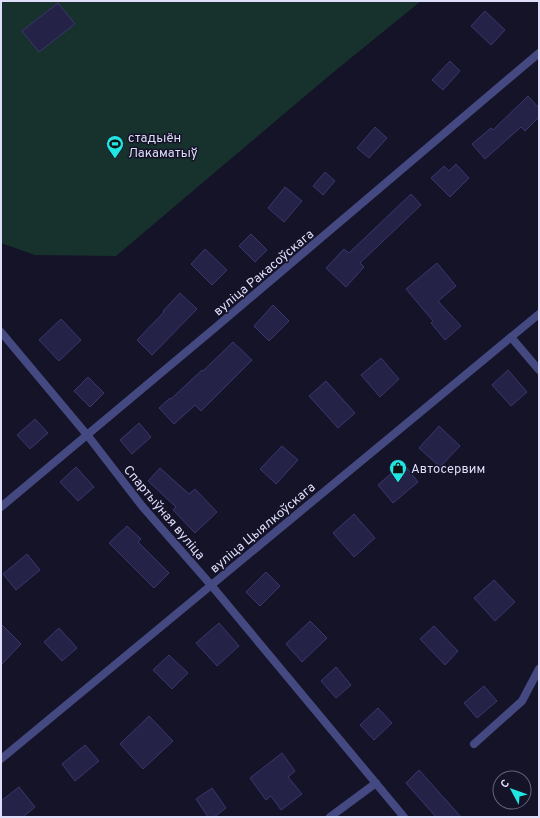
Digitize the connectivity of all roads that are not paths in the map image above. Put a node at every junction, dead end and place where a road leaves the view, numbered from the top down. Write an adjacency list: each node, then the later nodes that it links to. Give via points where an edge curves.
1 (539, 53): 6 (street, вуліца Ракасоўскага)
2 (539, 314): 4 (street, вуліца Цыялкоўскага)
3 (1, 332): 6 (street, Спартыўная вуліца)
4 (511, 337): 5 (street); 8 (street, вуліца Цыялкоўскага)
5 (539, 370)
6 (88, 436): 7 (street, вуліца Ракасоўскага); 8 (street, Спартыўная вуліца, via 142,506)
7 (1, 507)
8 (211, 585): 11 (street, вуліца Цыялкоўскага); 12 (street, Спартыўная вуліца)
9 (539, 669): 10 (street, via 522,701)
10 (474, 744)
11 (1, 759)
12 (376, 783): 13 (street); 14 (street, Спартыўная вуліца)
13 (330, 817)
14 (404, 817)

